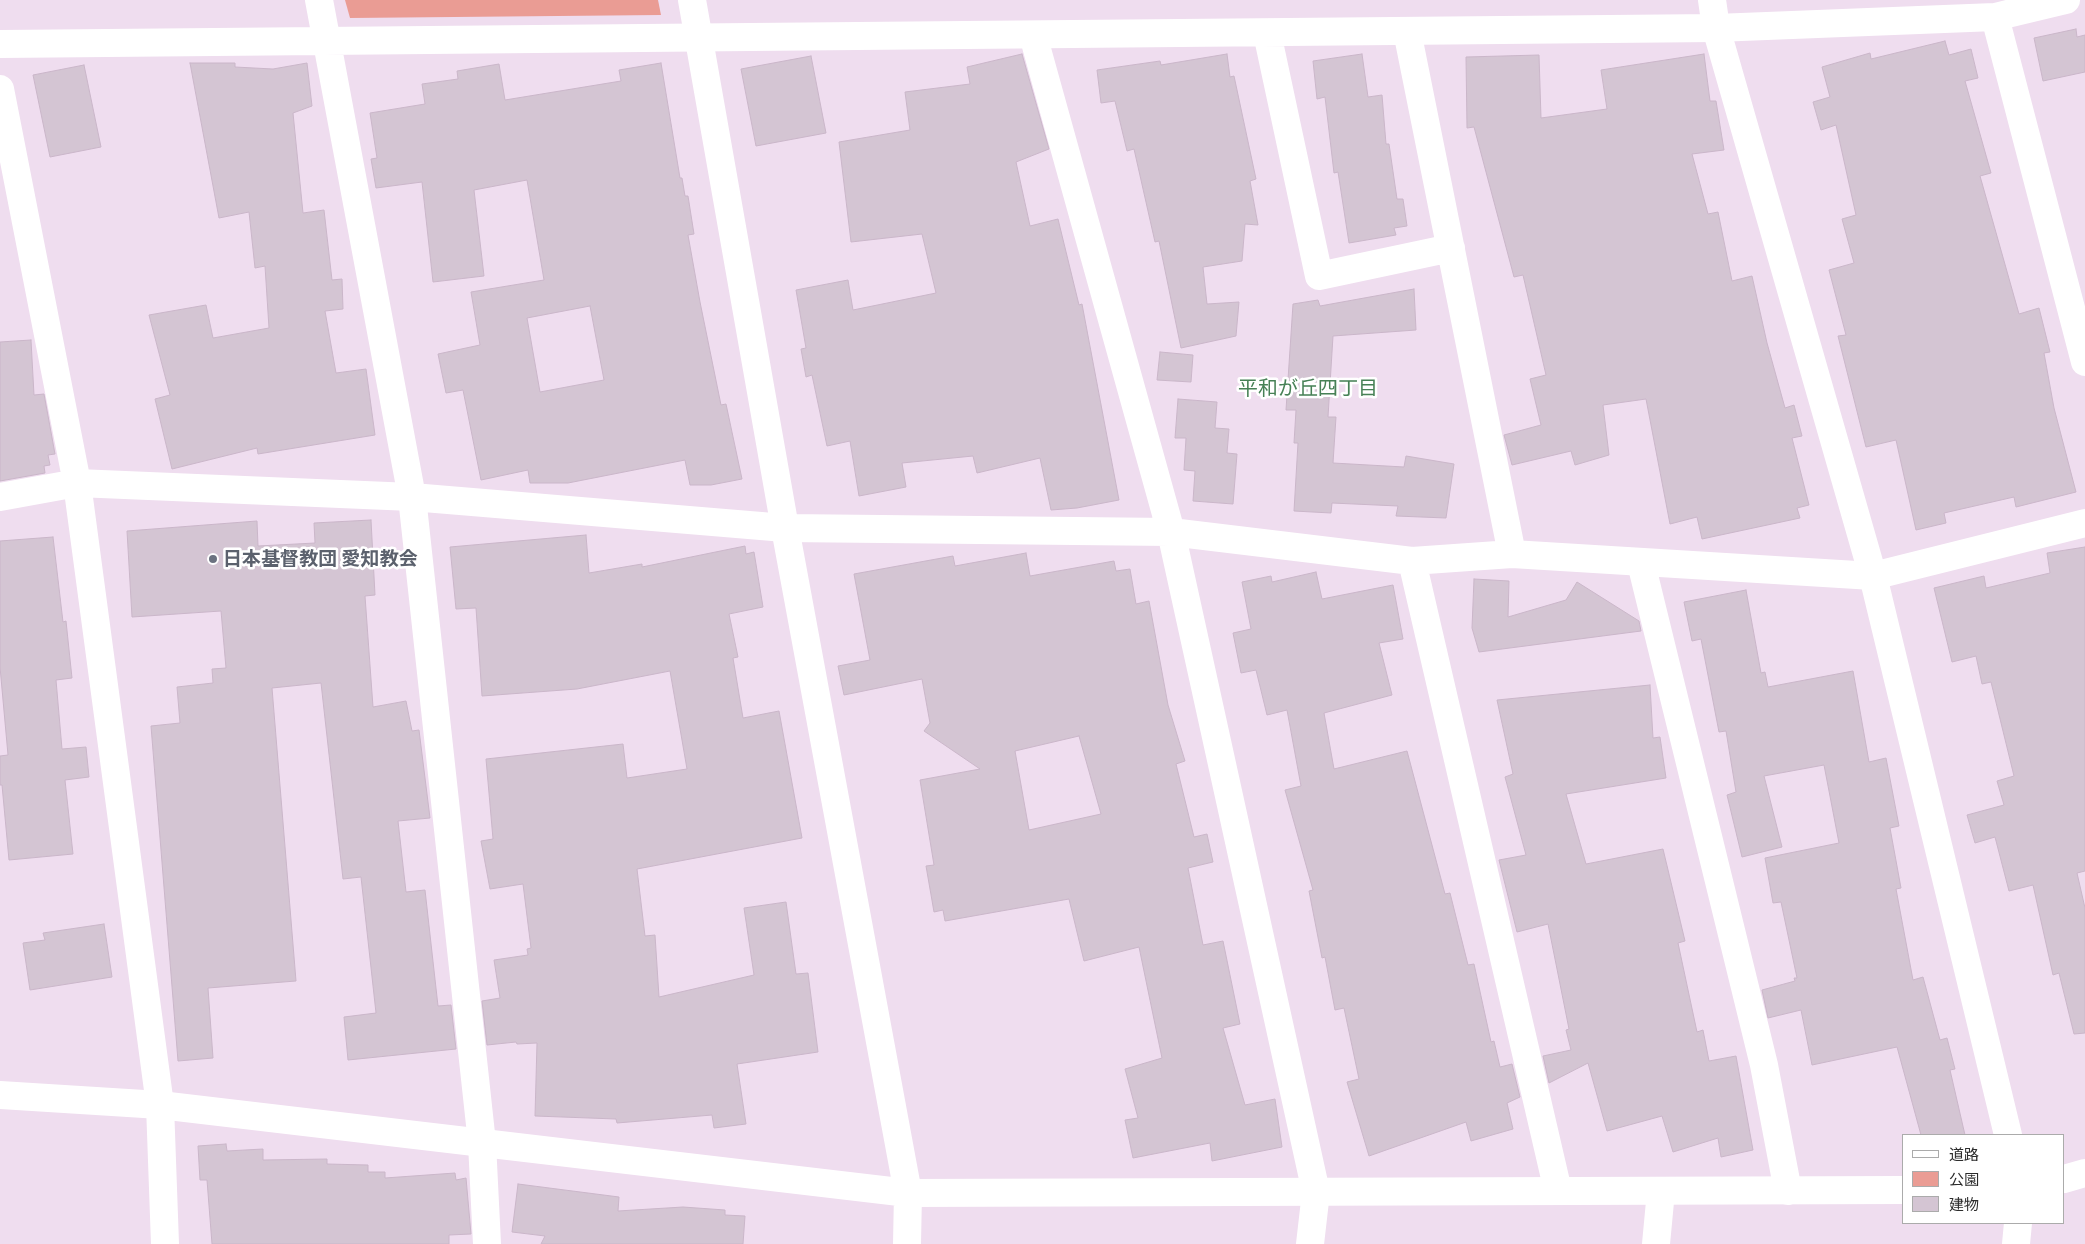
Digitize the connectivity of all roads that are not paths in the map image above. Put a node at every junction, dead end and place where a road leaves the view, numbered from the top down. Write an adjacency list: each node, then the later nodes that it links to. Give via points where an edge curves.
1 (319, 0): 11 (street)
2 (692, 0): 10 (street)
3 (1712, 0): 6 (street)
4 (2066, 0): 5 (street)
5 (1994, 17): 6 (street); 15 (street)
6 (1716, 28): 7 (street); 25 (street)
7 (1407, 31): 8 (street); 14 (street)
8 (1267, 33): 9 (street); 14 (street, via 1319,276)
9 (1033, 35): 10 (street); 21 (street)
10 (698, 38): 11 (street); 20 (street)
11 (327, 42): 12 (street); 18 (street)
12 (0, 44)
13 (0, 89): 16 (street)
14 (1451, 248): 22 (street)
15 (2085, 362)
16 (77, 483): 17 (street); 18 (street); 27 (street)
17 (0, 497)
18 (412, 497): 20 (street); 29 (street)
19 (2085, 523): 25 (street)
20 (785, 528): 21 (street); 37 (street)
21 (1171, 532): 23 (street); 36 (street)
22 (1512, 554): 23 (street); 24 (street)
23 (1412, 561): 33 (street)
24 (1642, 563): 25 (street); 35 (street, via 1764,1065)
25 (1873, 576): 28 (street)
26 (0, 1095): 27 (street)
27 (160, 1105): 29 (street); 39 (street)
28 (2008, 1134)
29 (482, 1143): 37 (street); 40 (street)
30 (2085, 1174): 31 (street)
31 (2065, 1179)
32 (1902, 1190): 35 (street)
33 (1558, 1191): 34 (street); 36 (street)
34 (1661, 1191): 35 (street); 43 (street)
35 (1788, 1191)
36 (1316, 1192): 37 (street); 42 (street)
37 (908, 1193): 41 (street)
38 (2018, 1224): 44 (street)
39 (166, 1244)
40 (487, 1244)
41 (907, 1244)
42 (1310, 1244)
43 (1656, 1244)
44 (2016, 1244)

